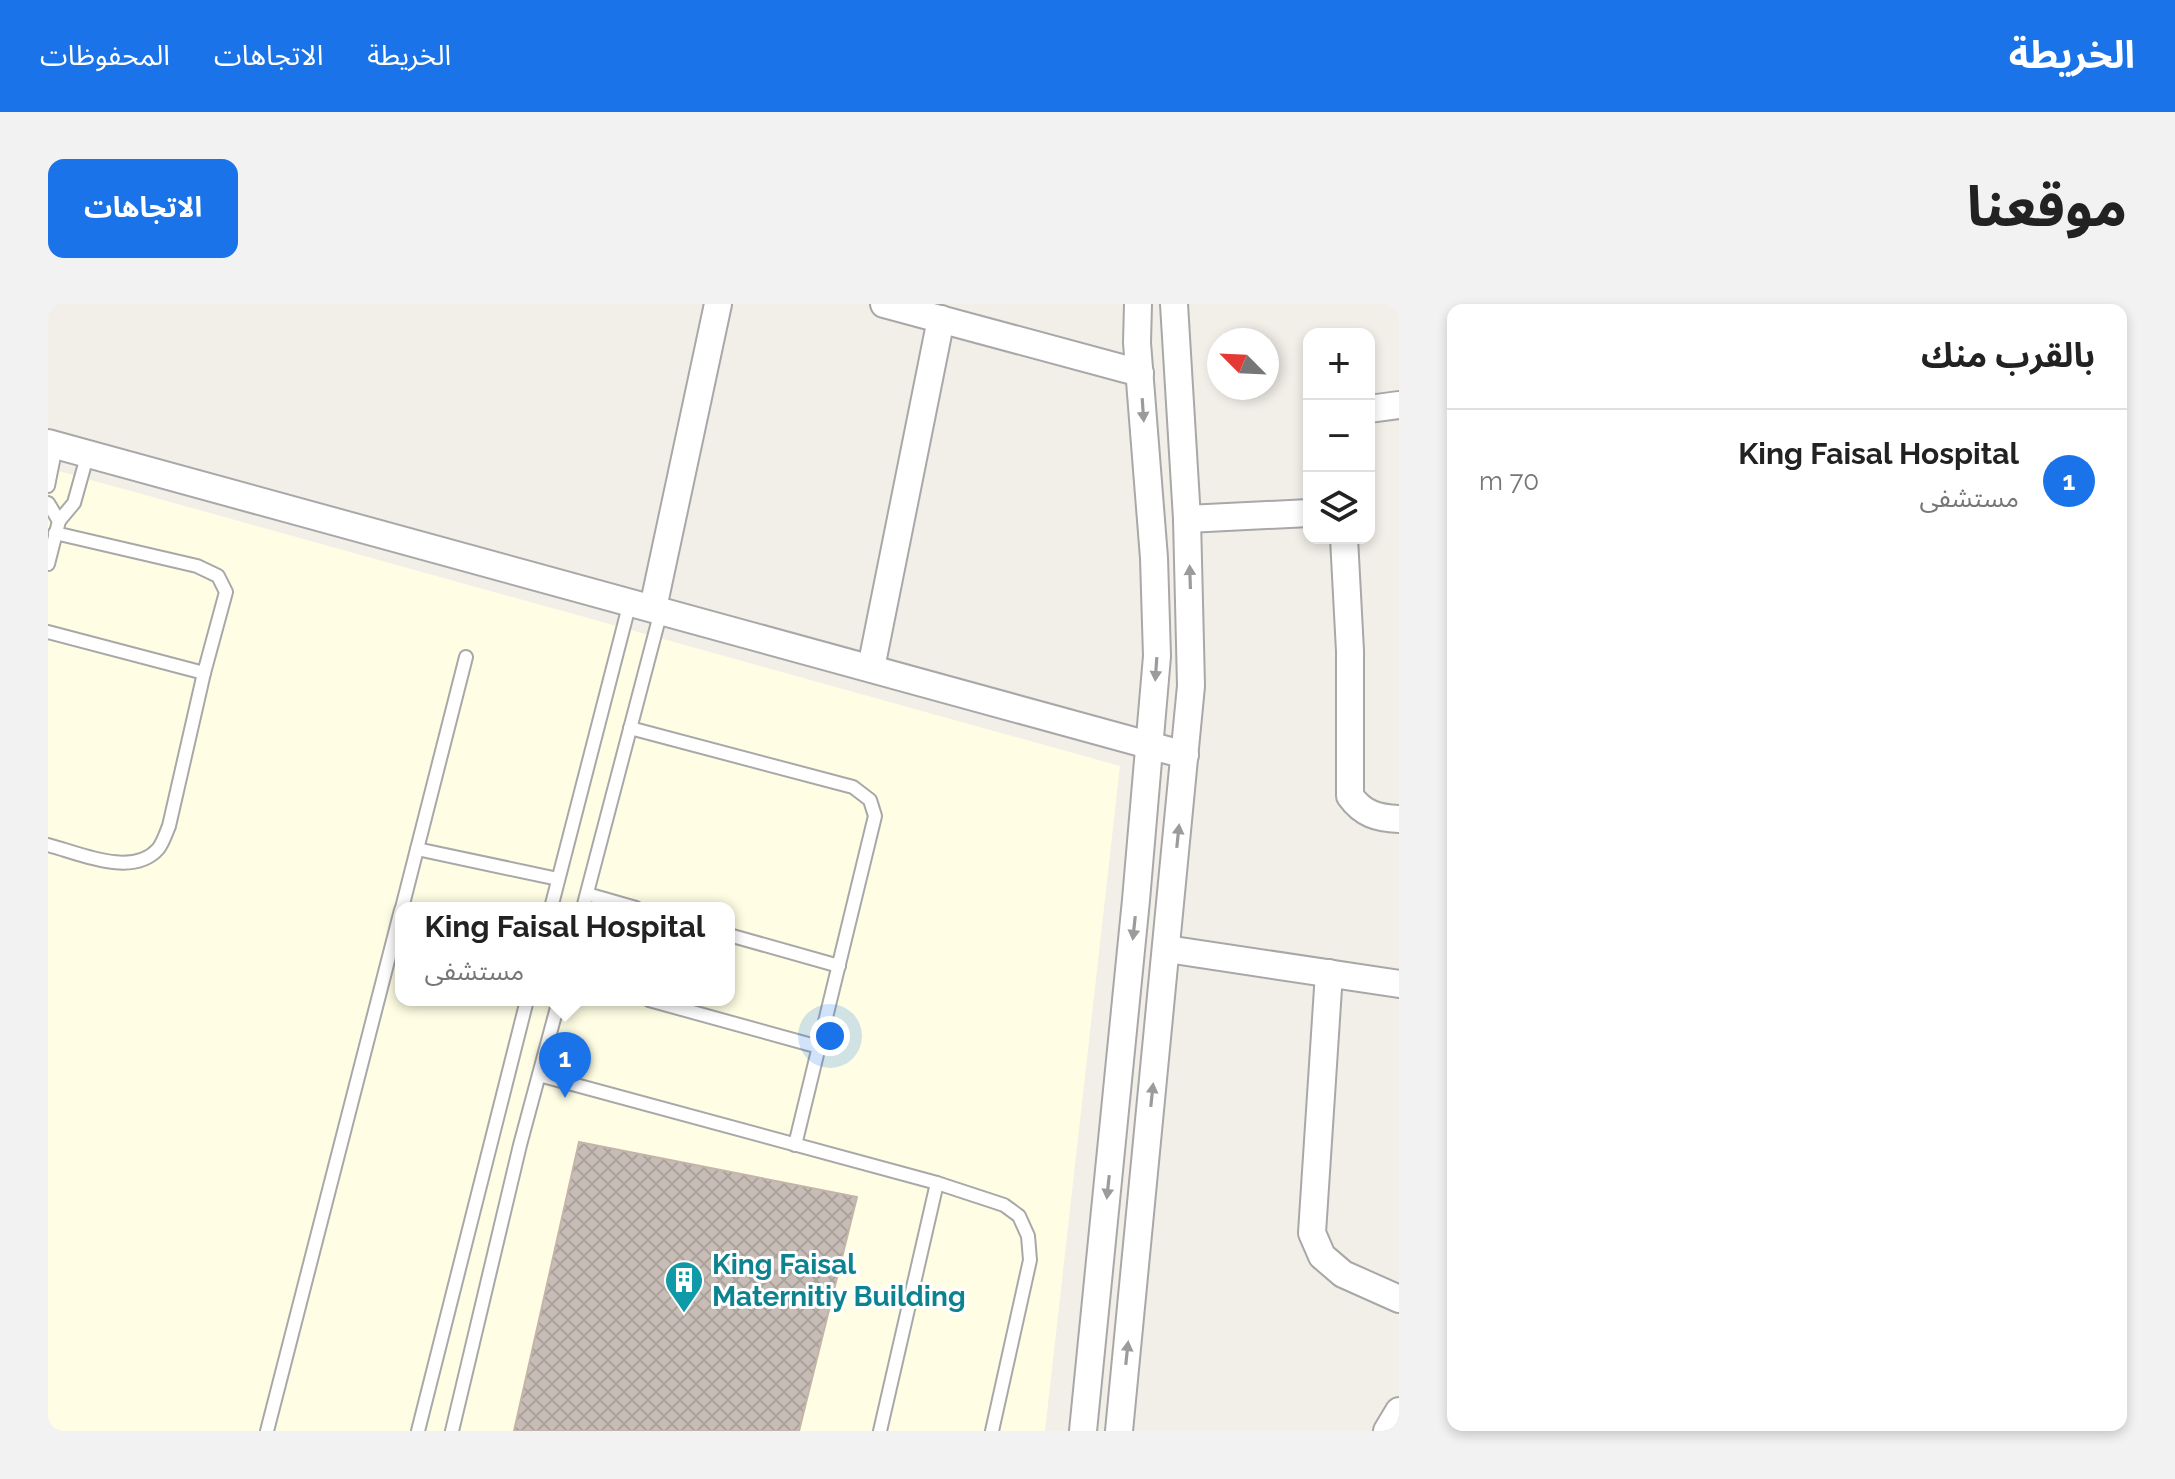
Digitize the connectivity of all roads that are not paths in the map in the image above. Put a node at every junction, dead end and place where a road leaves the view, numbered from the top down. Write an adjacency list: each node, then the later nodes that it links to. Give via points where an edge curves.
1 (718, 304): 18 (street)
2 (884, 304): 5 (street)
3 (1138, 304): 6 (street)
4 (1174, 304): 14 (street)
5 (941, 319): 6 (street); 21 (street)
6 (1140, 373): 24 (street, one-way to 24, via 1157,656)
7 (1399, 405): 8 (street)
8 (1375, 408)
9 (52, 444): 10 (street); 11 (lane)
10 (88, 453): 15 (lane, via 74,503); 18 (street)
11 (48, 486)
12 (48, 503): 15 (lane)
13 (1303, 513): 14 (street)
14 (1187, 519): 25 (street, one-way to 14, via 1192,626)
15 (57, 527): 17 (lane); 22 (lane, via 218,576 226,592)
16 (1344, 544): 26 (street, via 1350,796 1360,811)
17 (48, 564)
18 (648, 607): 21 (street); 23 (lane); 29 (lane)
19 (48, 632): 22 (lane)
20 (466, 657): 28 (lane)
21 (871, 668): 24 (street)
22 (204, 673): 27 (lane, via 169,826 158,849 139,861 116,863)
23 (630, 728): 30 (lane); 38 (lane, via 853,787 870,800 875,816)
24 (1150, 745): 25 (street); 55 (street, one-way to 55)
25 (1185, 755): 37 (street, one-way to 25)
26 (1399, 819)
27 (48, 845)
28 (417, 849): 29 (lane); 31 (lane)
29 (558, 879): 32 (lane)
30 (587, 894): 33 (lane); 34 (lane)
31 (403, 902)
32 (552, 902)
33 (585, 902)
34 (615, 902)
35 (395, 932): 50 (lane)
36 (735, 937): 38 (lane)
37 (1167, 949): 39 (street); 56 (street, one-way to 37)
38 (839, 966): 44 (lane)
39 (1329, 973): 40 (street); 48 (street, via 1312,1233 1322,1256 1343,1274)
40 (1399, 984)
41 (525, 1006): 51 (lane)
42 (557, 1006): 45 (lane)
43 (671, 1006): 44 (lane)
44 (819, 1047): 46 (lane)
45 (539, 1075): 46 (lane); 52 (lane)
46 (795, 1145): 47 (lane)
47 (937, 1183): 53 (lane); 54 (lane, via 1004,1205 1019,1216 1028,1236 1030,1260)
48 (1399, 1299)
49 (1399, 1411): 57 (street)
50 (267, 1431)
51 (418, 1431)
52 (452, 1431)
53 (880, 1431)
54 (992, 1431)
55 (1083, 1431)
56 (1119, 1431)
57 (1387, 1431)

